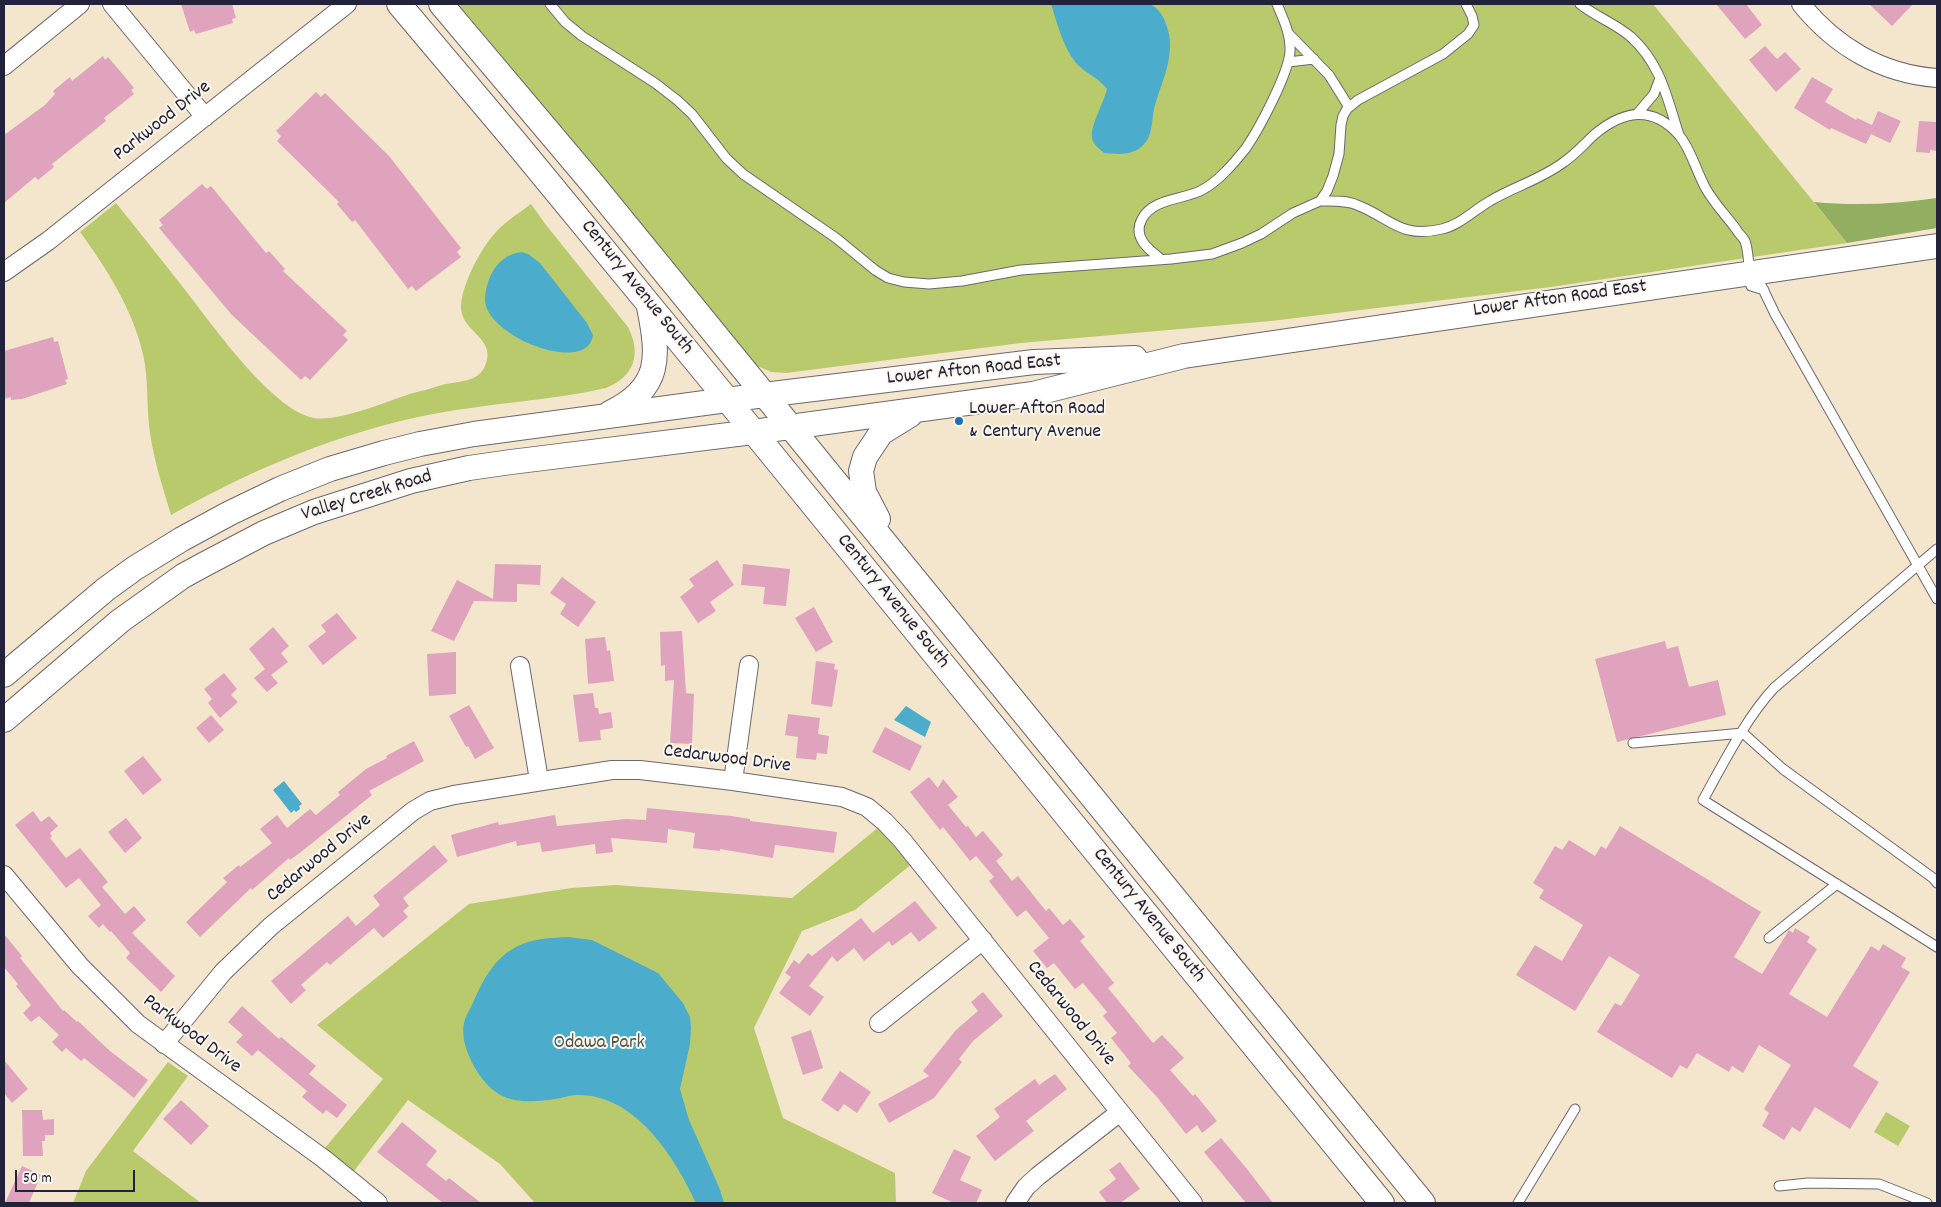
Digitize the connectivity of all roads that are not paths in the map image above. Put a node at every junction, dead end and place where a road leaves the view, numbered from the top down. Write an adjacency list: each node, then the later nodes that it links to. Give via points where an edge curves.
1 (80, 4): 14 (street)
2 (112, 4): 19 (street)
3 (347, 4): 19 (street, Parkwood Drive)
4 (399, 4): 26 (main road, Century Avenue South)
5 (441, 4): 28 (main road, Century Avenue South)
6 (550, 4): 23 (lane, via 582,36 677,100 743,174 888,278 929,284 1021,270)
7 (1277, 4): 11 (lane)
8 (1466, 4): 17 (lane, via 1474,25 1468,34 1443,54)
9 (1580, 4): 15 (lane, via 1631,37 1650,57)
10 (1801, 4): 16 (street, via 1829,35 1866,59 1900,72)
11 (1288, 33): 12 (lane); 13 (lane)
12 (1314, 59): 13 (lane); 17 (lane)
13 (1288, 62): 23 (lane, via 1287,70 1246,147 1216,180 1191,195 1156,205 1142,219 1139,228 1141,240)
14 (4, 66)
15 (1660, 78): 18 (lane, via 1654,94); 20 (lane)
16 (1937, 78)
17 (1349, 107): 21 (lane, via 1341,124 1339,154 1333,176)
18 (1637, 114): 20 (lane, via 1663,122); 21 (lane, via 1624,116 1595,134 1546,175 1490,201 1455,225 1443,229 1410,232 1356,204)
19 (205, 117): 24 (street, Parkwood Drive)
20 (1679, 136): 25 (lane, via 1704,186 1744,241)
21 (1320, 201): 23 (lane, via 1293,213 1242,244 1212,254)
22 (1937, 246): 25 (main road, Lower Afton Road East)
23 (1162, 259)
24 (4, 272)
25 (1756, 278): 27 (main road, Lower Afton Road East); 36 (lane)
26 (648, 303): 29 (main road, Century Avenue South); 31 (main road, via 656,352 650,377 633,398)
27 (1184, 356): 28 (main road, Lower Afton Road East, via 1034,362); 30 (main road, Lower Afton Road East, via 1033,394)
28 (764, 395): 29 (main road, Valley Creek Road); 32 (main road, Century Avenue South)
29 (727, 400): 31 (main road, Valley Creek Road); 33 (main road, Century Avenue South)
30 (918, 410): 32 (main road, Lower Afton Road East); 35 (main road, via 881,433 865,457 861,471 864,492)
31 (603, 416): 40 (main road, Valley Creek Road, via 420,444 348,464 272,493 214,521 135,568)
32 (791, 427): 33 (main road, Valley Creek Road); 35 (main road, Century Avenue South)
33 (753, 432): 41 (main road, Valley Creek Road, via 469,468 411,481 314,512 242,544 184,576 120,621); 60 (main road, Century Avenue South)
34 (1937, 549): 36 (lane)
35 (894, 553): 61 (main road, Century Avenue South)
36 (1918, 564): 37 (lane); 42 (lane, via 1774,688)
37 (1937, 599)
38 (749, 665): 45 (street)
39 (520, 666): 44 (street)
40 (4, 675)
41 (4, 720)
42 (1743, 733): 43 (lane); 47 (lane, via 1783,769); 48 (lane, via 1703,800)
43 (1633, 743)
44 (539, 780): 45 (street, Cedarwood Drive, via 612,770 640,770); 53 (street, Cedarwood Drive, via 454,795 430,801 413,811 249,946 223,972)
45 (733, 780): 50 (street, Cedarwood Drive, via 842,797 867,807 902,840)
46 (4, 874): 53 (street, Parkwood Drive, via 89,976)
47 (1937, 883)
48 (1837, 884): 49 (lane); 51 (lane)
49 (1769, 938)
50 (983, 940): 52 (street); 55 (street, Cedarwood Drive)
51 (1937, 947)
52 (879, 1023)
53 (164, 1044): 57 (street, Parkwood Drive, via 324,1159)
54 (1575, 1109): 62 (lane)
55 (1120, 1112): 58 (street, via 1038,1176); 59 (street, Cedarwood Drive)
56 (1779, 1186): 63 (lane, via 1808,1182 1879,1184)
57 (378, 1203)
58 (1016, 1203)
59 (1193, 1203)
60 (1382, 1203)
61 (1423, 1203)
62 (1518, 1203)
63 (1927, 1203)

